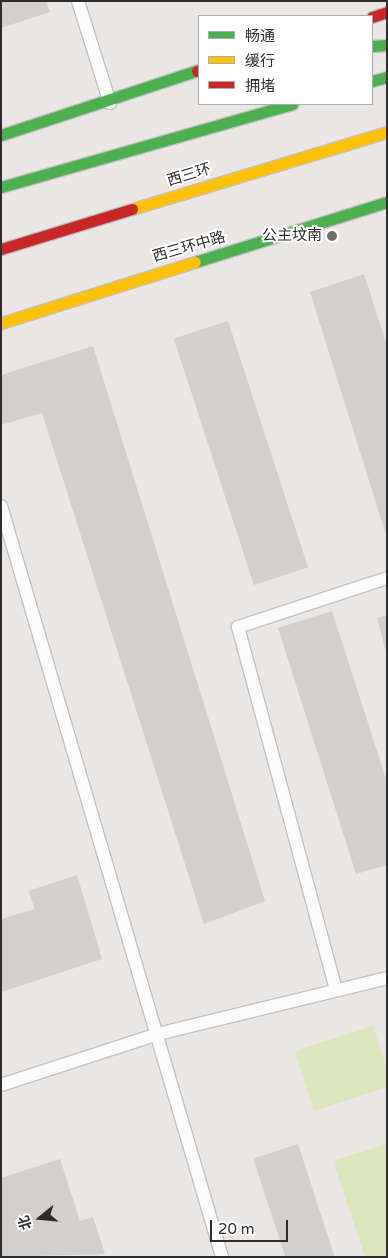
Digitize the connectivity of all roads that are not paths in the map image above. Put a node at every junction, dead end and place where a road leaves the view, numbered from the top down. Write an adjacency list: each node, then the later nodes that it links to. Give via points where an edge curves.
1 (78, 1): 9 (lane)
2 (387, 12): 3 (main road)
3 (373, 17)
4 (387, 45): 5 (main road)
5 (373, 46)
6 (198, 71): 9 (main road)
7 (387, 77): 8 (main road)
8 (373, 81)
9 (110, 103): 12 (main road)
10 (288, 105): 13 (main road)
11 (387, 132): 15 (main road, 西三环)
12 (1, 135)
13 (1, 186)
14 (387, 202): 16 (main road, 西三环中路)
15 (1, 249)
16 (1, 323)
17 (1, 506): 21 (lane)
18 (387, 578): 20 (lane, via 238,627)
19 (387, 978): 20 (lane)
20 (336, 990): 21 (lane)
21 (158, 1034): 22 (lane); 23 (lane)
22 (1, 1085)
23 (222, 1257)

